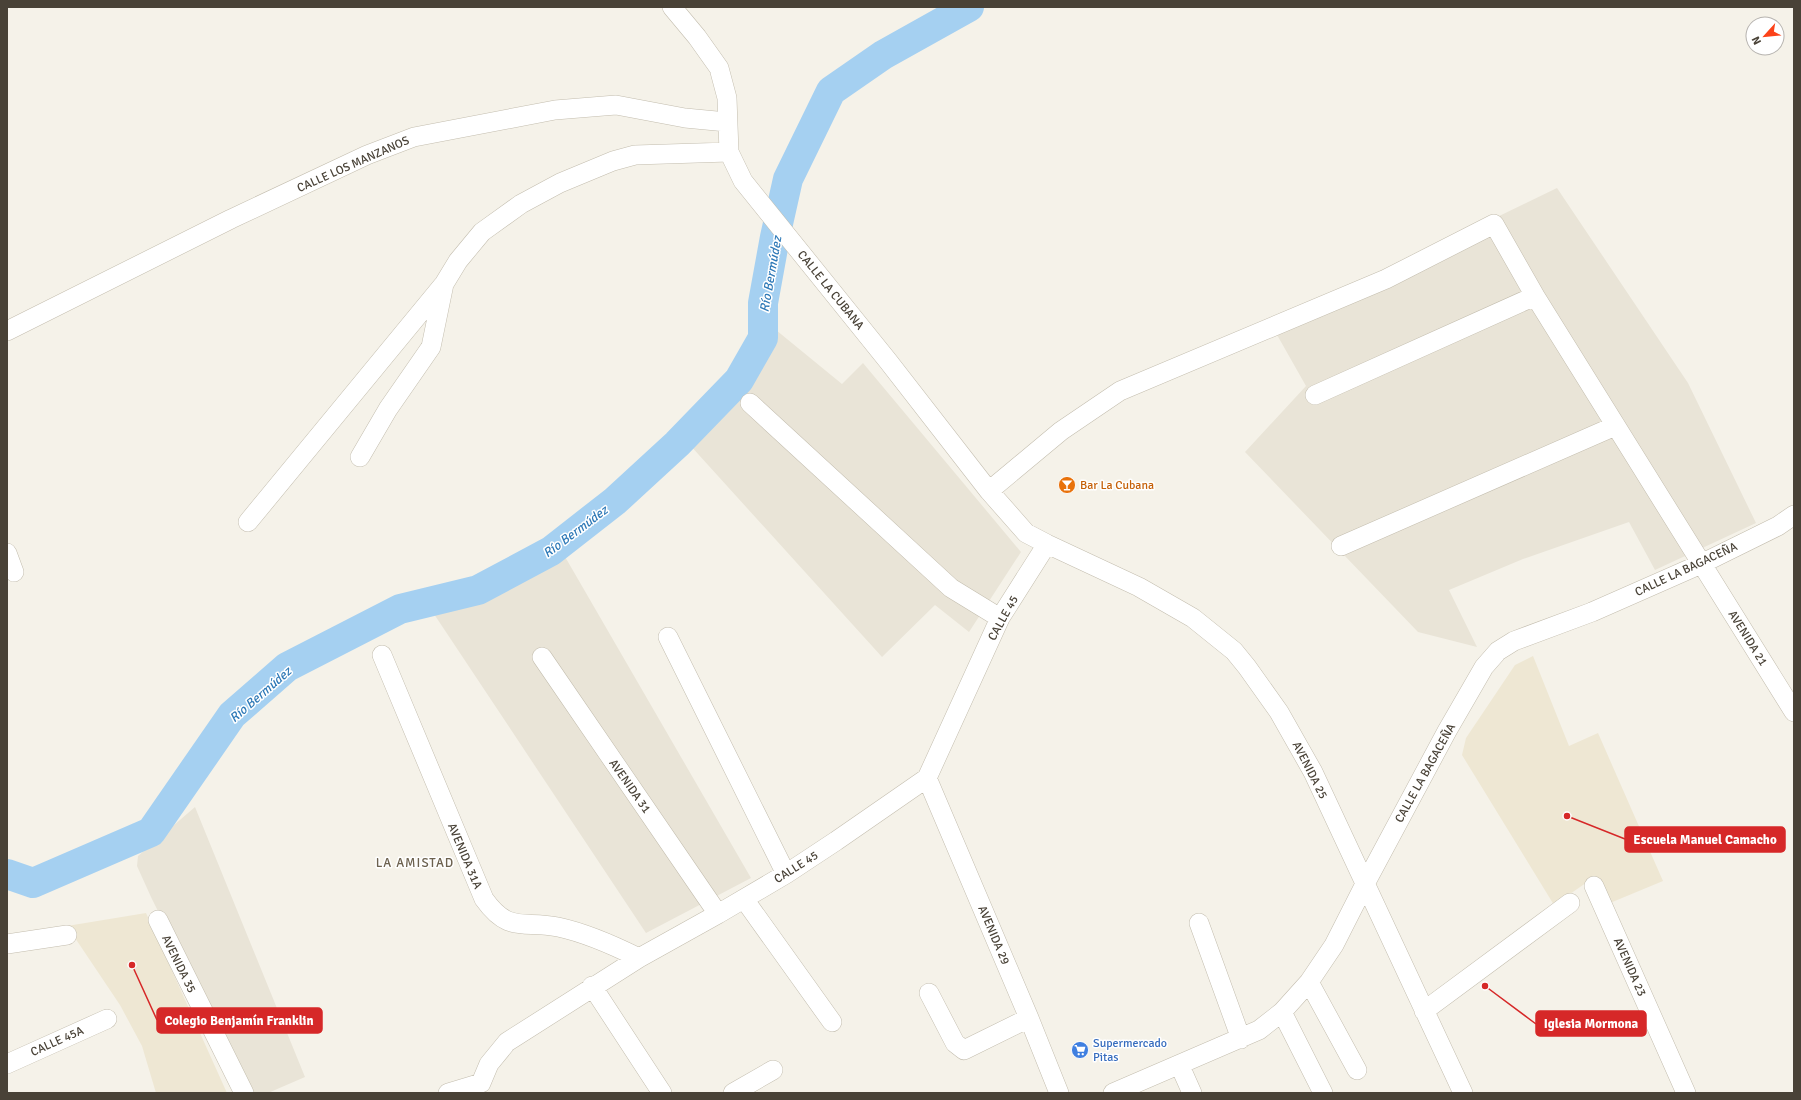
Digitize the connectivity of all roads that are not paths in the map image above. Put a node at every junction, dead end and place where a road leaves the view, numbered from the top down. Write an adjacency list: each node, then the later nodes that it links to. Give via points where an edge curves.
1 (672, 7): 2 (street, CALLE LA CUBANA, via 719,68 728,98)
2 (727, 122): 3 (street, CALLE LA CUBANA); 6 (street, CALLE LOS MANZANOS, via 685,118 616,105 556,110 414,137 367,155 238,216)
3 (729, 152): 4 (street, via 635,155 613,160 560,183 521,204 482,232 458,260); 11 (street, CALLE LA CUBANA, via 743,181)
4 (444, 284): 10 (street, via 431,347 388,409); 13 (street)
5 (1535, 296): 7 (street); 9 (street, AVENIDA 21); 11 (street, AVENIDA 21, via 1494,224 1386,279 1120,391 1061,431)
6 (7, 331)
7 (1315, 395)
8 (750, 403): 19 (street, via 951,588)
9 (1615, 426): 15 (street); 17 (street, AVENIDA 21)
10 (360, 457)
11 (989, 491): 14 (street, CALLE LA CUBANA, via 1026,533)
12 (1794, 515): 17 (street, CALLE LA BAGACEÑA, via 1778,526)
13 (248, 522)
14 (1047, 544): 19 (street, CALLE 45); 26 (street, AVENIDA 25, via 1139,587 1193,618 1234,651 1287,726 1313,772)
15 (1341, 546)
16 (7, 553): 18 (street)
17 (1701, 564): 23 (street, AVENIDA 21); 26 (street, CALLE LA BAGACEÑA, via 1592,612 1514,641 1498,651 1480,673)
18 (14, 572)
19 (1000, 618): 24 (street, CALLE 45)
20 (668, 637): 25 (street)
21 (382, 655): 35 (street, AVENIDA 31A, via 484,899 493,912 504,920 526,925 557,927 604,941)
22 (542, 657): 30 (street, AVENIDA 31)
23 (1794, 712)
24 (927, 778): 25 (street, CALLE 45); 42 (street, AVENIDA 29)
25 (786, 874): 28 (street, CALLE 45)
26 (1364, 884): 36 (street, CALLE LA BAGACEÑA, via 1334,945); 39 (street, AVENIDA 25)
27 (1594, 886): 59 (street, AVENIDA 23)
28 (744, 899): 30 (street, CALLE 45); 43 (street)
29 (1570, 903): 39 (street)
30 (718, 914): 35 (street, CALLE 45)
31 (158, 920): 50 (street, AVENIDA 35)
32 (1199, 923): 44 (street)
33 (67, 935): 34 (street)
34 (7, 944)
35 (639, 958): 37 (street, CALLE 45)
36 (1309, 982): 40 (street, CALLE LA BAGACEÑA); 48 (street)
37 (592, 986): 49 (street, CALLE 45, via 507,1042 489,1064); 52 (street)
38 (929, 993): 42 (street, via 955,1043 964,1050)
39 (1424, 1011): 58 (street, AVENIDA 25)
40 (1282, 1012): 44 (street, CALLE LA BAGACEÑA, via 1259,1030); 57 (street)
41 (106, 1018): 45 (street, CALLE 45A)
42 (1029, 1018): 54 (street, AVENIDA 29)
43 (832, 1022)
44 (1241, 1039): 46 (street, CALLE LA BAGACEÑA)
45 (7, 1064)
46 (1180, 1066): 55 (street, CALLE LA BAGACEÑA); 56 (street)
47 (773, 1070): 53 (street)
48 (1357, 1070)
49 (482, 1088): 51 (street, CALLE 45)
50 (244, 1093)
51 (448, 1093)
52 (662, 1093)
53 (733, 1093)
54 (1059, 1093)
55 (1113, 1093)
56 (1192, 1093)
57 (1323, 1093)
58 (1463, 1093)
59 (1686, 1093)

